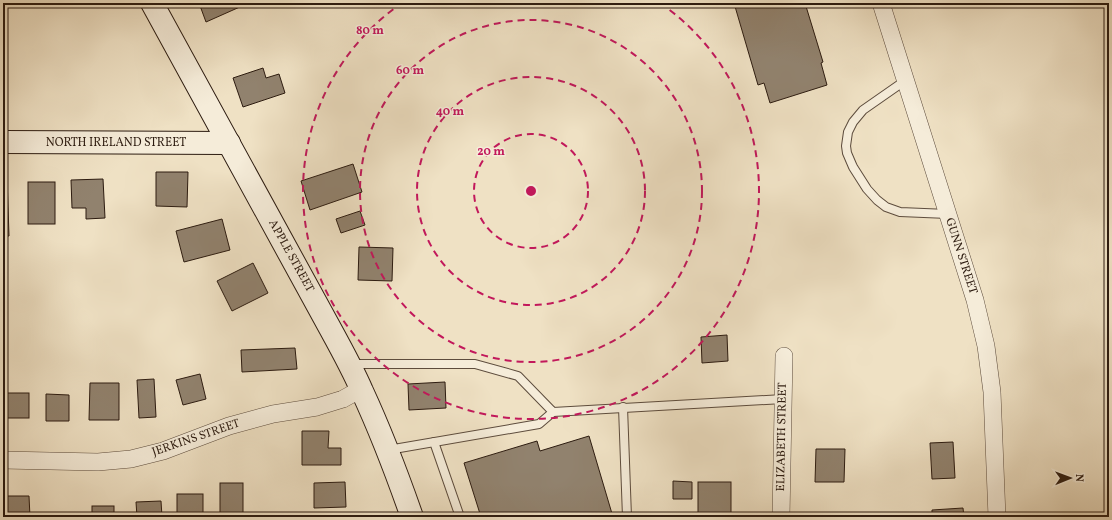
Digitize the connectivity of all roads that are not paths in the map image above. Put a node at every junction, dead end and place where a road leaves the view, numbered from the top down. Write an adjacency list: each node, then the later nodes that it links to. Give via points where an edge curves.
1 (152, 3): 5 (street, APPLE STREET)
2 (881, 3): 3 (street, GUNN STREET)
3 (906, 80): 6 (street, GUNN STREET); 6 (lane, via 862,110 848,132 847,154 867,189 886,207 900,212)
4 (3, 142): 5 (street, NORTH IRELAND STREET)
5 (229, 143): 8 (street, APPLE STREET)
6 (948, 214): 20 (street, GUNN STREET, via 975,300 986,346 992,392)
7 (784, 356): 10 (street, ELIZABETH STREET)
8 (349, 364): 9 (street, APPLE STREET); 12 (lane, via 475,364 518,376)
9 (361, 389): 14 (street, APPLE STREET); 15 (street, JERKINS STREET, via 317,407 265,416 230,426 164,452 131,459 98,462)
10 (783, 399): 11 (lane); 19 (street, ELIZABETH STREET)
11 (623, 407): 12 (lane); 18 (lane)
12 (553, 412): 13 (lane, via 539,424)
13 (434, 442): 14 (lane); 17 (lane)
14 (388, 450): 16 (street, APPLE STREET)
15 (3, 460)
16 (412, 517)
17 (460, 517)
18 (627, 517)
19 (781, 517)
20 (997, 517)

